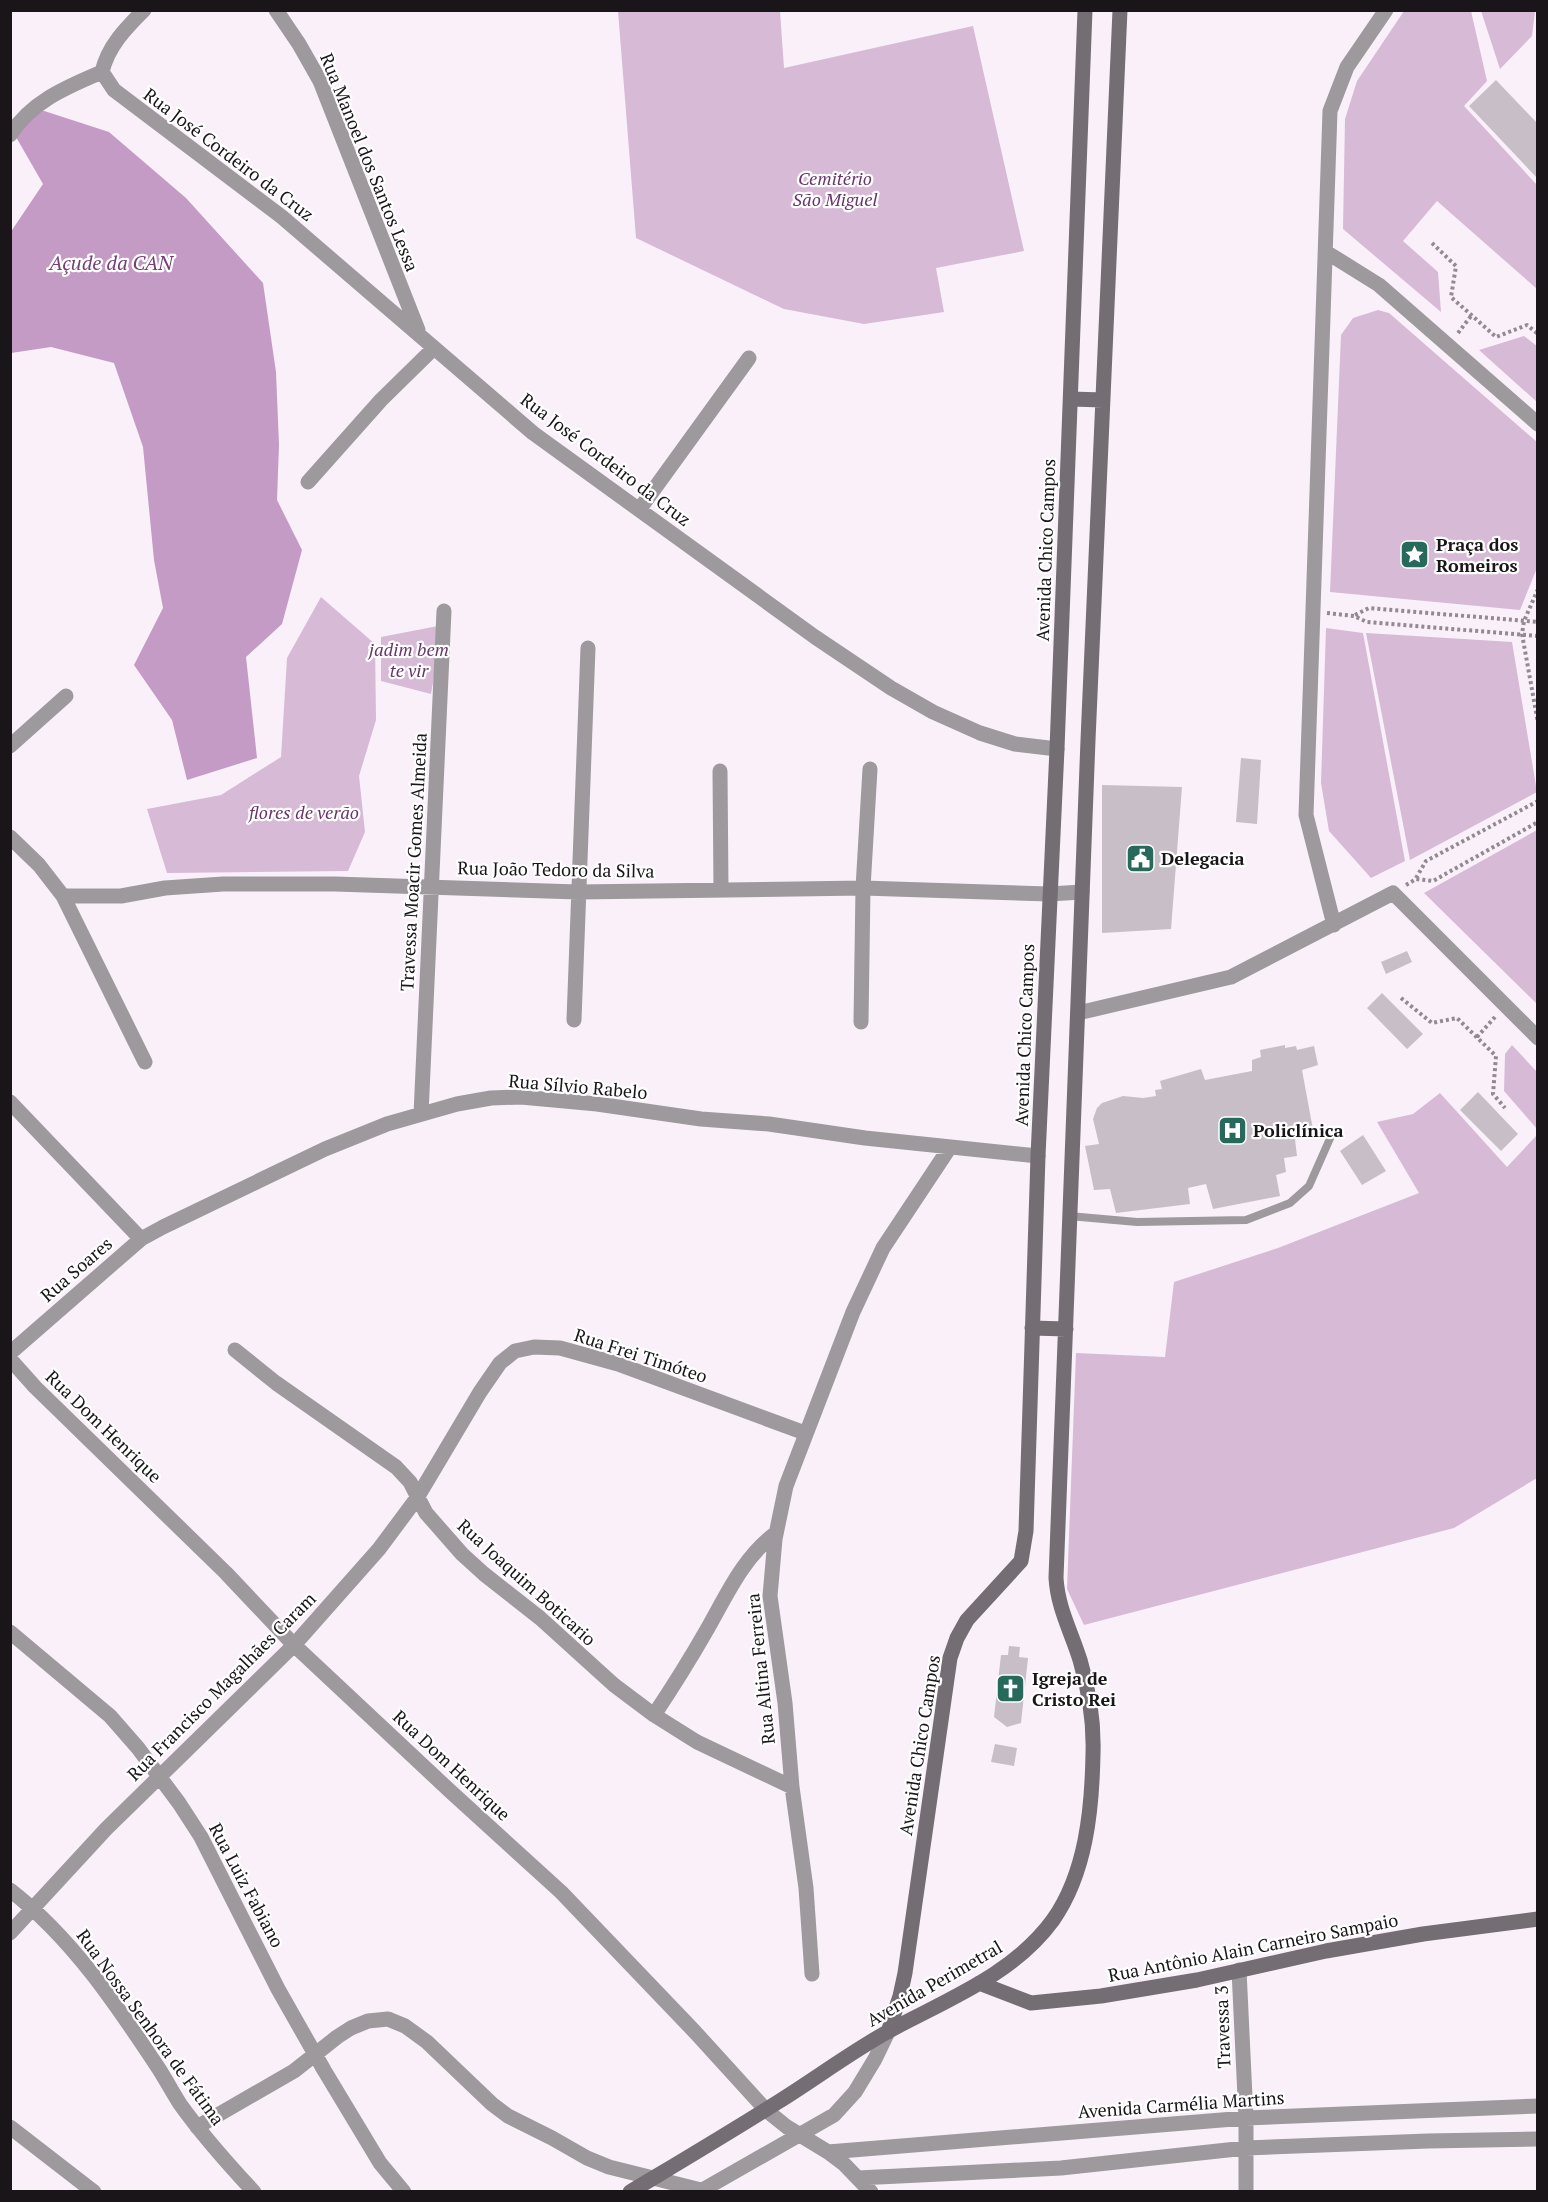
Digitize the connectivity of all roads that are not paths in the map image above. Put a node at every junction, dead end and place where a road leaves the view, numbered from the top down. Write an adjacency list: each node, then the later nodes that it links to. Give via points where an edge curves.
1 (144, 10): 6 (street, via 116,40)
2 (276, 10): 9 (street, Rua Manoel dos Santos Lessa, via 320,81)
3 (1085, 10): 12 (street, Avenida Chico Campos)
4 (1120, 10): 13 (street)
5 (1386, 10): 8 (street, via 1347,67 1330,111)
6 (102, 72): 7 (street, via 44,100); 9 (street, Rua José Cordeiro da Cruz, via 114,90 282,217)
7 (10, 135)
8 (1326, 252): 14 (street, via 1379,285); 32 (street, via 1306,815)
9 (419, 333): 10 (street, Rua José Cordeiro da Cruz)
10 (434, 348): 15 (street); 16 (street, Rua José Cordeiro da Cruz, via 533,433)
11 (748, 358): 16 (street)
12 (1071, 399): 13 (street); 21 (street, Avenida Chico Campos)
13 (1102, 400): 29 (street)
14 (1538, 424)
15 (308, 482)
16 (639, 510): 21 (street, Rua José Cordeiro da Cruz, via 891,688 980,733 1015,744)
17 (444, 611): 25 (street, Travessa Moacir Gomes Almeida)
18 (588, 648): 28 (street)
19 (66, 696): 20 (street)
20 (10, 746)
21 (1057, 749): 30 (street, Avenida Chico Campos)
22 (870, 769): 26 (street)
23 (720, 771): 27 (street)
24 (10, 837): 31 (street)
25 (431, 887): 28 (street, Rua João Tedoro da Silva); 31 (street, Rua João Tedoro da Silva, via 224,884 121,896); 39 (street, Travessa Moacir Gomes Almeida)
26 (864, 888): 27 (street, Rua João Tedoro da Silva); 30 (street, Rua João Tedoro da Silva); 35 (street)
27 (720, 889): 28 (street, Rua João Tedoro da Silva)
28 (578, 892): 34 (street)
29 (1082, 892): 30 (street, Rua João Tedoro da Silva); 33 (street)
30 (1049, 894): 42 (street, Avenida Chico Campos)
31 (63, 896): 37 (street)
32 (1334, 924): 33 (street, via 1231,977); 36 (street, via 1392,893)
33 (1078, 1013): 43 (street)
34 (574, 1020)
35 (861, 1022)
36 (1538, 1038)
37 (145, 1062)
38 (10, 1102): 44 (street)
39 (421, 1114): 41 (street, Rua Sílvio Rabelo, via 491,1098 522,1097); 44 (street, Rua Sílvio Rabelo, via 325,1149)
40 (1332, 1134): 43 (lane, via 1309,1186 1290,1203 1246,1220 1137,1222)
41 (950, 1147): 42 (street, Rua Sílvio Rabelo); 51 (street, Rua Altina Ferreira, via 883,1248)
42 (1038, 1156): 45 (street, Avenida Chico Campos)
43 (1069, 1216): 46 (street)
44 (141, 1239): 48 (street, Rua Soares)
45 (1032, 1328): 46 (street); 66 (street, Avenida Chico Campos, via 1026,1519 1021,1561 967,1620 950,1658 905,1973)
46 (1066, 1329): 65 (street, Avenida Perimetral, via 1056,1578 1058,1599 1080,1660 1090,1704 1093,1752 1085,1841 1066,1897 1053,1919 1037,1940)
47 (235, 1350): 52 (street, Rua Joaquim Boticario, via 396,1467 410,1482)
48 (10, 1353)
49 (10, 1359): 55 (street, Rua Dom Henrique)
50 (480, 1392): 51 (street, Rua Frei Timóteo, via 500,1363 514,1351 560,1348 618,1364); 52 (street, Rua Francisco Magalhães Caram)
51 (805, 1433): 53 (street, Rua Altina Ferreira, via 786,1486)
52 (417, 1498): 55 (street, Rua Francisco Magalhães Caram, via 379,1549); 56 (street, Rua Joaquim Boticario, via 469,1561)
53 (776, 1533): 56 (street, via 742,1567 686,1668); 58 (street, Rua Altina Ferreira, via 770,1596)
54 (10, 1632): 57 (street, Rua Luiz Fabiano, via 110,1716)
55 (294, 1645): 57 (street, Rua Francisco Magalhães Caram); 69 (street, Rua Dom Henrique, via 561,1892)
56 (654, 1715): 58 (street, Rua Joaquim Boticario, via 697,1742)
57 (160, 1775): 60 (street, Rua Francisco Magalhães Caram); 67 (street, Rua Luiz Fabiano, via 201,1837)
58 (792, 1787): 64 (street, Rua Altina Ferreira, via 806,1888)
59 (10, 1890): 60 (street, Rua Nossa Senhora de Fátima)
60 (35, 1909): 62 (street, Rua Francisco Magalhães Caram); 72 (street, Rua Nossa Senhora de Fátima, via 86,1966)
61 (1538, 1919): 63 (street, Rua Antônio Alain Carneiro Sampaio, via 1412,1936)
62 (10, 1933)
63 (1239, 1970): 65 (street, Rua Antônio Alain Carneiro Sampaio, via 1101,1996 1031,2003); 70 (street, Travessa 3)
64 (812, 1974)
65 (979, 1983): 66 (street, Avenida Perimetral)
66 (888, 2032): 69 (street, Avenida Perimetral); 73 (street, via 866,2075 845,2104)
67 (316, 2055): 72 (street); 77 (street, via 351,2028 388,2019 427,2042 508,2116 587,2158); 82 (street, Rua Luiz Fabiano, via 380,2163)
68 (1538, 2106): 70 (street, Avenida Carmélia Martins)
69 (766, 2110): 73 (street, Rua Dom Henrique); 77 (street, Avenida Perimetral)
70 (1246, 2118): 75 (street, Travessa 3); 76 (street, Avenida Carmélia Martins)
71 (10, 2127): 80 (street)
72 (197, 2127): 81 (street, Rua Nossa Senhora de Fátima)
73 (800, 2135): 76 (street, Rua Dom Henrique); 79 (street)
74 (1538, 2139): 75 (street)
75 (1246, 2148): 78 (street, via 1061,2168); 85 (street, Travessa 3)
76 (828, 2152): 78 (street, Rua Dom Henrique)
77 (654, 2177): 79 (street); 83 (street, Avenida Perimetral)
78 (858, 2178): 84 (street, Rua Dom Henrique)
79 (700, 2191)
80 (94, 2192)
81 (254, 2192)
82 (404, 2192)
83 (630, 2192)
84 (871, 2192)
85 (1246, 2192)

